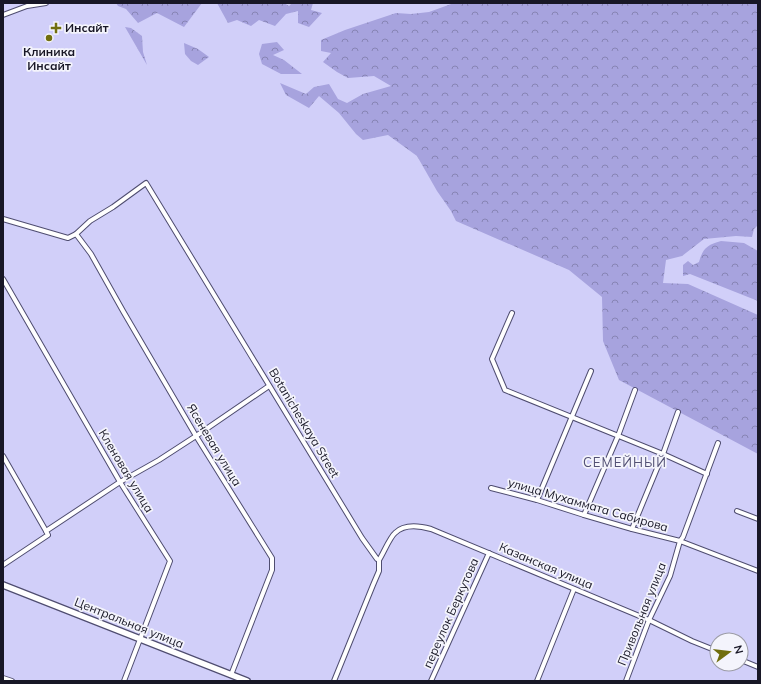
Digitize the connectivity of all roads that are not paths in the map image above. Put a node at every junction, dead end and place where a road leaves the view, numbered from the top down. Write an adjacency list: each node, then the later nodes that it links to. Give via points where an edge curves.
1 (46, 3): 2 (street)
2 (3, 14)
3 (3, 219): 4 (street, via 68,238)
4 (76, 234): 8 (street, Botanicheskaya Street, via 90,221 146,183); 12 (street, Ясеневая улица, via 91,254)
5 (3, 279): 18 (street, Кленовая улица)
6 (512, 314): 11 (street, via 492,359 505,390)
7 (591, 371): 11 (street)
8 (269, 386): 12 (street); 28 (street, Botanicheskaya Street, via 362,538)
9 (635, 390): 13 (street)
10 (678, 412): 15 (street)
11 (572, 417): 13 (street); 20 (street)
12 (196, 436): 18 (street); 36 (street, Ясеневая улица, via 272,558 272,570)
13 (618, 436): 15 (street); 22 (street)
14 (718, 443): 17 (street, Привольная улица)
15 (663, 454): 17 (street); 24 (street)
16 (3, 456): 25 (street)
17 (707, 474): 26 (street, Привольная улица)
18 (120, 482): 25 (street); 34 (street, Кленовая улица, via 170,561)
19 (491, 488): 20 (street, улица Мухаммата Сабирова)
20 (537, 500): 22 (street, улица Мухаммата Сабирова)
21 (737, 511): 23 (street)
22 (584, 515): 24 (street, улица Мухаммата Сабирова)
23 (758, 519)
24 (632, 529): 26 (street, улица Мухаммата Сабирова)
25 (46, 531): 29 (street, via 48,535)
26 (680, 541): 30 (street); 33 (street, Привольная улица, via 670,576)
27 (489, 553): 28 (street, Казанская улица, via 431,529 415,527 402,528 394,533); 32 (street, Казанская улица); 42 (street, переулок Беркутова)
28 (379, 560): 41 (street, via 379,571)
29 (3, 565)
30 (758, 571)
31 (3, 585): 34 (street, Центральная улица)
32 (574, 589): 33 (street, Казанская улица); 43 (street)
33 (649, 620): 35 (street, Казанская улица); 44 (street, Привольная улица)
34 (141, 639): 36 (street, Центральная улица); 39 (street, Кленовая улица)
35 (709, 648)
36 (231, 675): 40 (street, Центральная улица)
37 (3, 678): 38 (street)
38 (12, 681)
39 (124, 681)
40 (247, 681)
41 (334, 681)
42 (431, 681)
43 (537, 681)
44 (626, 681)

